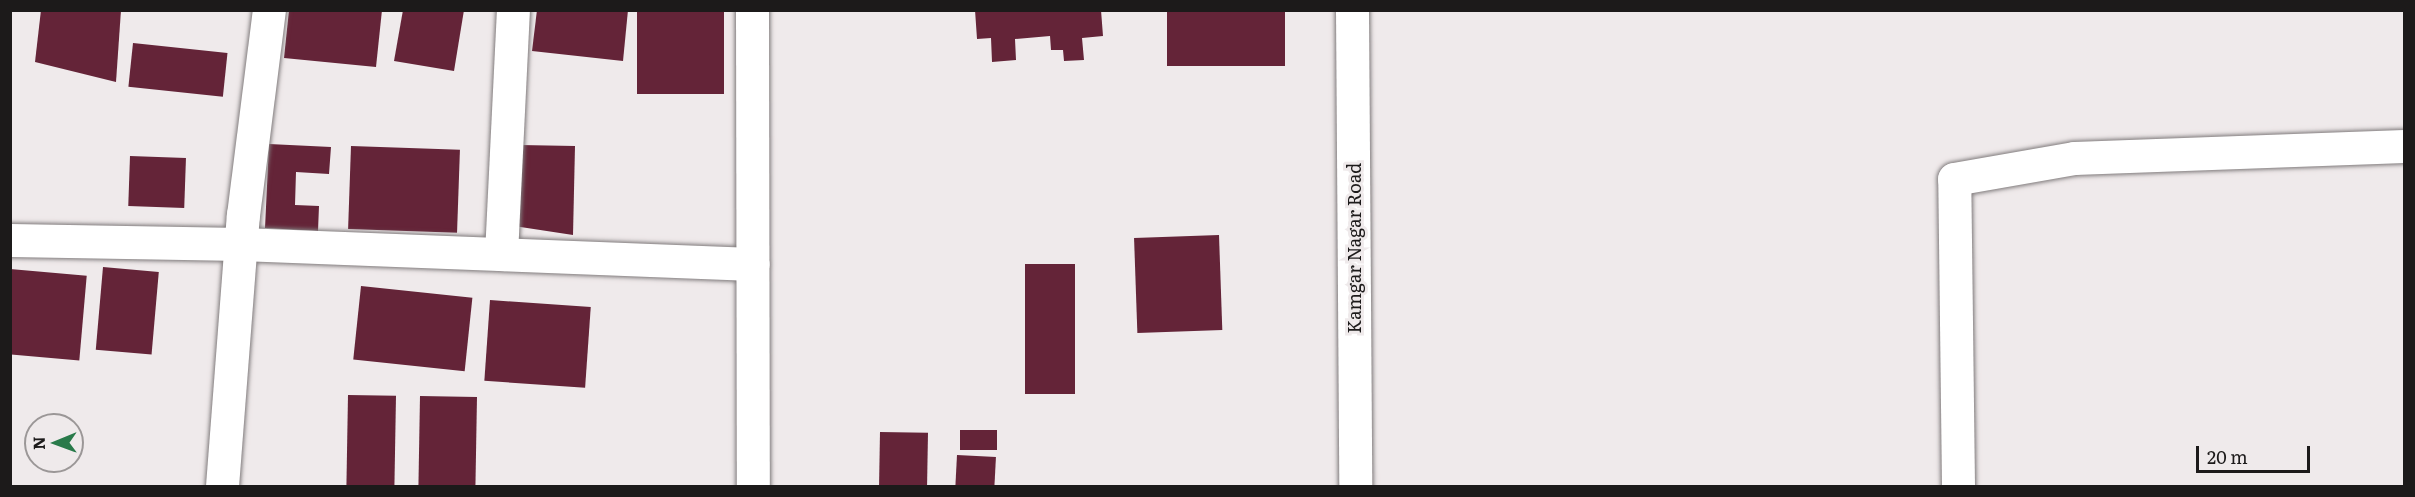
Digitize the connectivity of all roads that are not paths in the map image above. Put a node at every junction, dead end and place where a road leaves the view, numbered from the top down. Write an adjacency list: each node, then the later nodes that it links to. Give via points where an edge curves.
1 (269, 10): 7 (street)
2 (513, 10): 8 (street)
3 (752, 10): 9 (street)
4 (1352, 10): 12 (street, Kamgar Nagar Road)
5 (2404, 146): 13 (street, via 2074,158 1954,179)
6 (10, 240): 7 (street)
7 (241, 244): 8 (street); 10 (street)
8 (501, 254): 9 (street)
9 (753, 264): 11 (street)
10 (222, 486)
11 (753, 486)
12 (1355, 486)
13 (1958, 486)

